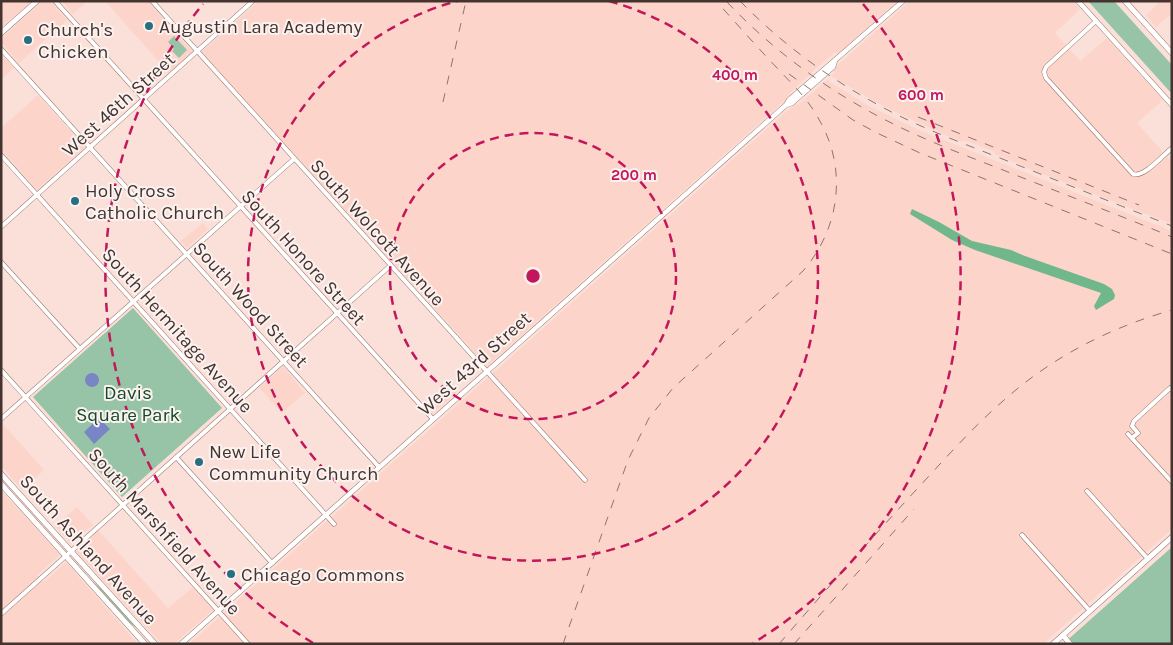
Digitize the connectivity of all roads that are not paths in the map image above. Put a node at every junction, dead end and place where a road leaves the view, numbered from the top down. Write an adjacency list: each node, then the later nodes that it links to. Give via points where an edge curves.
1 (37, 1): 9 (main road)
2 (55, 1): 13 (street, South Honore Street)
3 (152, 1): 11 (street, South Wolcott Avenue)
4 (903, 1): 30 (street, West 43rd Street)
5 (1078, 1): 8 (street)
6 (1125, 1): 12 (main road)
7 (251, 2): 11 (street, West 46th Street)
8 (1096, 21): 14 (street); 16 (street, via 1046,66 1046,78 1133,174 1143,174)
9 (1, 33)
10 (1, 49): 15 (street, South Wood Street)
11 (197, 52): 13 (street, West 46th Street); 18 (street, South Wolcott Avenue)
12 (1172, 53)
13 (143, 99): 15 (street, West 46th Street); 20 (street, South Honore Street)
14 (1172, 105)
15 (90, 147): 19 (street, West 46th Street); 22 (street, South Wood Street)
16 (1172, 148)
17 (1, 155): 19 (street, South Hermitage Avenue)
18 (294, 159): 20 (street); 24 (street, South Wolcott Avenue)
19 (37, 195): 21 (street, West 46th Street); 25 (street, South Hermitage Avenue)
20 (240, 206): 22 (street); 26 (street, South Honore Street)
21 (1, 227)
22 (187, 254): 25 (street); 28 (street, South Wood Street)
23 (1, 262): 27 (street)
24 (390, 266): 26 (street); 30 (street, South Wolcott Avenue)
25 (134, 302): 27 (street); 33 (street, South Hermitage Avenue)
26 (337, 313): 28 (street); 35 (street, South Honore Street)
27 (80, 349): 32 (street)
28 (284, 361): 33 (street); 39 (street, South Wood Street)
29 (1, 370): 32 (street, South Marshfield Avenue)
30 (486, 372): 35 (street, West 43rd Street); 41 (street, South Wolcott Avenue)
31 (1172, 390): 37 (street, via 1170,388 1134,421 1132,426 1138,433)
32 (26, 397): 34 (street); 45 (street, South Marshfield Avenue)
33 (230, 409): 38 (street); 46 (street, South Hermitage Avenue)
34 (1, 419)
35 (433, 419): 39 (street, West 43rd Street)
36 (1128, 434): 37 (street)
37 (1132, 438): 42 (street)
38 (176, 457): 45 (street); 53 (street)
39 (380, 467): 46 (street, West 43rd Street)
40 (1, 474): 50 (main road, South Ashland Avenue)
41 (584, 480)
42 (1172, 482)
43 (1, 484): 51 (main road, South Ashland Avenue)
44 (1087, 491): 52 (street)
45 (123, 505): 50 (street); 54 (street, South Marshfield Avenue)
46 (326, 515): 47 (street, South Hermitage Avenue); 53 (street, West 43rd Street)
47 (334, 524)
48 (1022, 535): 55 (street)
49 (1172, 537): 52 (main road)
50 (71, 551): 51 (street); 59 (main road, South Ashland Avenue)
51 (66, 556): 56 (street); 58 (main road, South Ashland Avenue)
52 (1148, 559): 55 (main road)
53 (272, 563): 54 (street, West 43rd Street)
54 (219, 611): 60 (street, West 43rd Street); 61 (street, South Marshfield Avenue)
55 (1090, 611): 57 (main road)
56 (1, 614)
57 (1063, 635): 62 (main road); 63 (main road)
58 (145, 644)
59 (155, 644)
60 (181, 644)
61 (248, 644)
62 (1053, 644)
63 (1070, 644)

